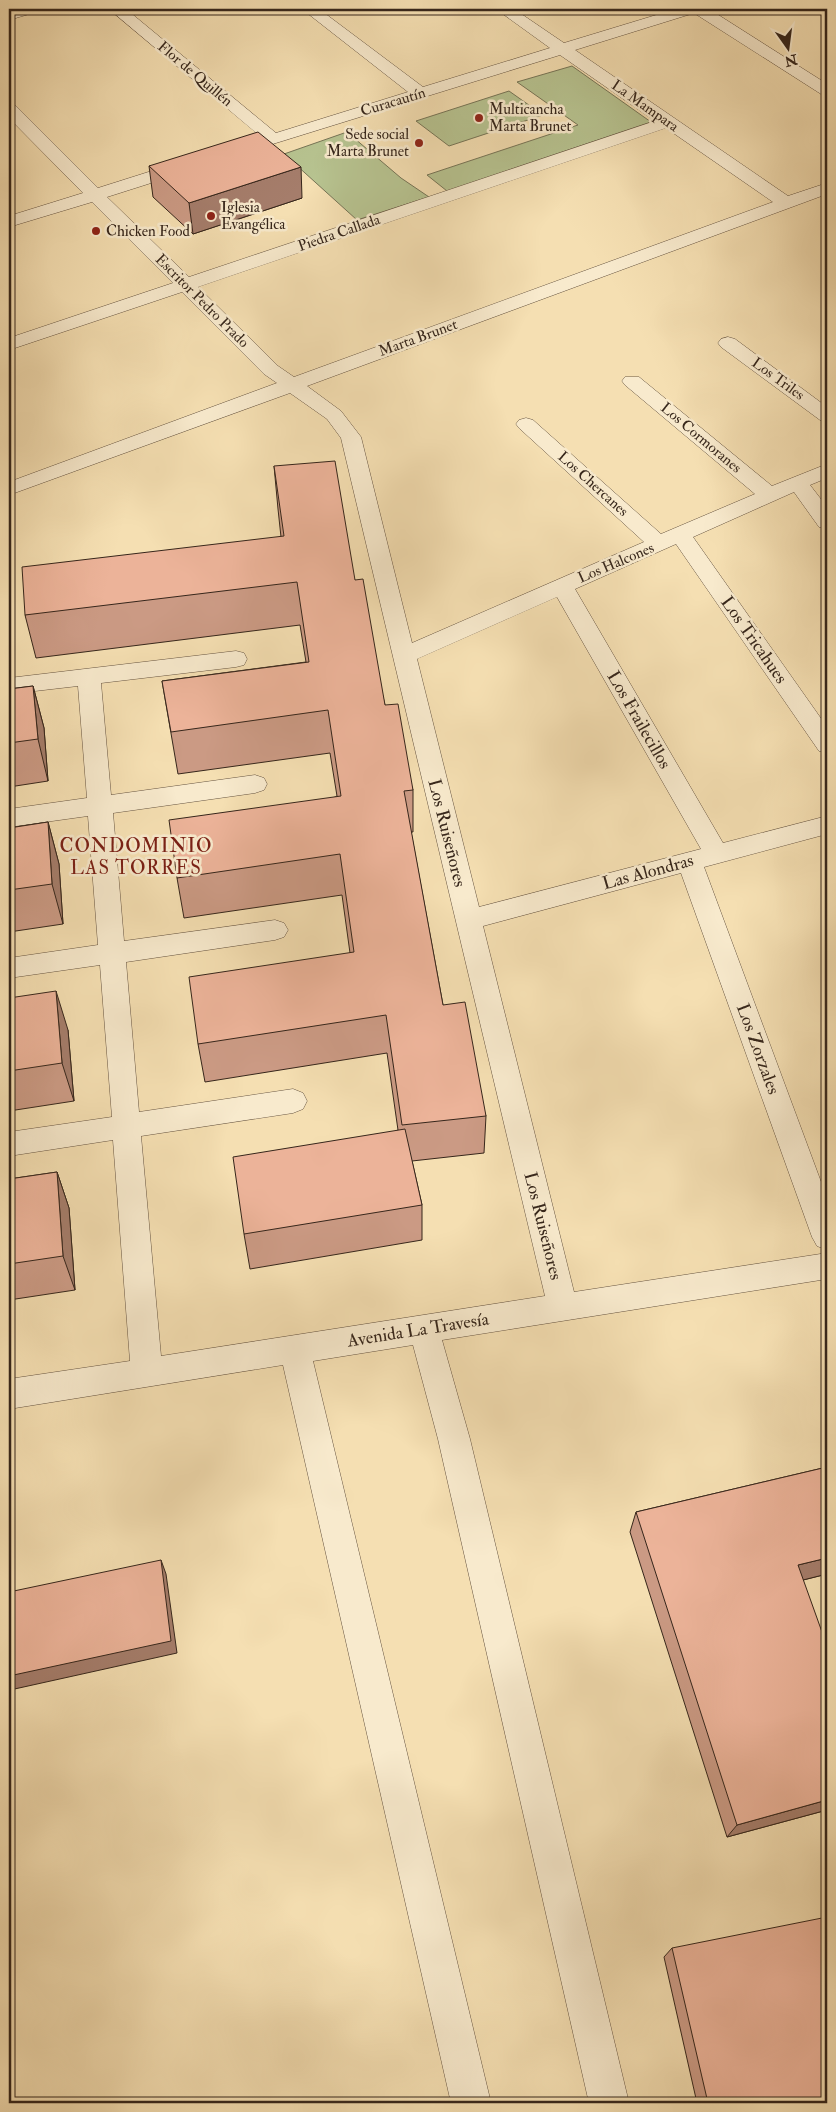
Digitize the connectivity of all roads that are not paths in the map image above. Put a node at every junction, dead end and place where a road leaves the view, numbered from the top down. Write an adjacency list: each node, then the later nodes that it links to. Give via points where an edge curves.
1 (30, 9): 7 (street)
2 (117, 9): 15 (street, Flor de Quillén)
3 (310, 9): 12 (street)
4 (504, 9): 8 (street, La Mampara)
5 (691, 9): 8 (street, Curacautín)
6 (699, 9): 10 (street)
7 (9, 15)
8 (562, 49): 12 (street, Curacautín); 14 (street, La Mampara)
9 (827, 69): 10 (street)
10 (805, 76): 11 (street)
11 (827, 91)
12 (420, 93): 15 (street, Curacautín)
13 (10, 113): 19 (street, Escritor Pedro Prado)
14 (668, 122): 20 (street, La Mampara); 22 (street, Piedra Callada)
15 (273, 139): 16 (street, Curacautín)
16 (217, 157)
17 (198, 163): 19 (street)
18 (827, 188): 20 (street, Marta Brunet)
19 (95, 195): 21 (street); 22 (street, Escritor Pedro Prado)
20 (786, 203): 26 (street, Marta Brunet)
21 (9, 222)
22 (185, 285): 24 (street, Piedra Callada); 26 (street, Escritor Pedro Prado, via 271,370)
23 (728, 343): 27 (street, Los Triles)
24 (9, 344)
25 (632, 382): 32 (street, Los Cormoranes)
26 (291, 385): 31 (street, Marta Brunet); 37 (street, Los Ruiseñores, via 334,415 351,437)
27 (827, 416)
28 (526, 424): 35 (street, Los Chercanes)
29 (827, 470): 30 (street, Los Halcones)
30 (798, 483): 32 (street, Los Halcones); 33 (street)
31 (9, 489)
32 (770, 495): 34 (street, Los Halcones)
33 (827, 522)
34 (681, 534): 35 (street, Los Halcones); 41 (street, Los Tricahues)
35 (659, 544): 36 (street, Los Halcones)
36 (562, 586): 37 (street, Los Halcones); 46 (street, Los Frailecillos)
37 (404, 655): 48 (street, Los Ruiseñores)
38 (236, 659): 39 (street)
39 (89, 676): 40 (street); 43 (street)
40 (9, 686)
41 (827, 745)
42 (255, 784): 43 (street)
43 (100, 806): 44 (street); 50 (street)
44 (9, 818)
45 (827, 825): 46 (street, Las Alondras)
46 (717, 854): 47 (street, Las Alondras)
47 (689, 862): 48 (street, Las Alondras); 55 (street, Los Zorzales)
48 (469, 920): 57 (street, Los Ruiseñores)
49 (275, 930): 50 (street)
50 (112, 953): 51 (street); 53 (street)
51 (9, 968)
52 (293, 1101): 53 (street)
53 (127, 1126): 54 (street); 60 (street)
54 (9, 1144)
55 (827, 1236)
56 (827, 1266): 57 (street, Avenida La Travesía)
57 (562, 1307): 58 (street, Avenida La Travesía)
58 (424, 1328): 59 (street, Avenida La Travesía); 63 (street, via 454,1439)
59 (295, 1349): 60 (street, Avenida La Travesía); 62 (street)
60 (147, 1372): 61 (street, Avenida La Travesía)
61 (9, 1394)
62 (471, 2103)
63 (610, 2103)

